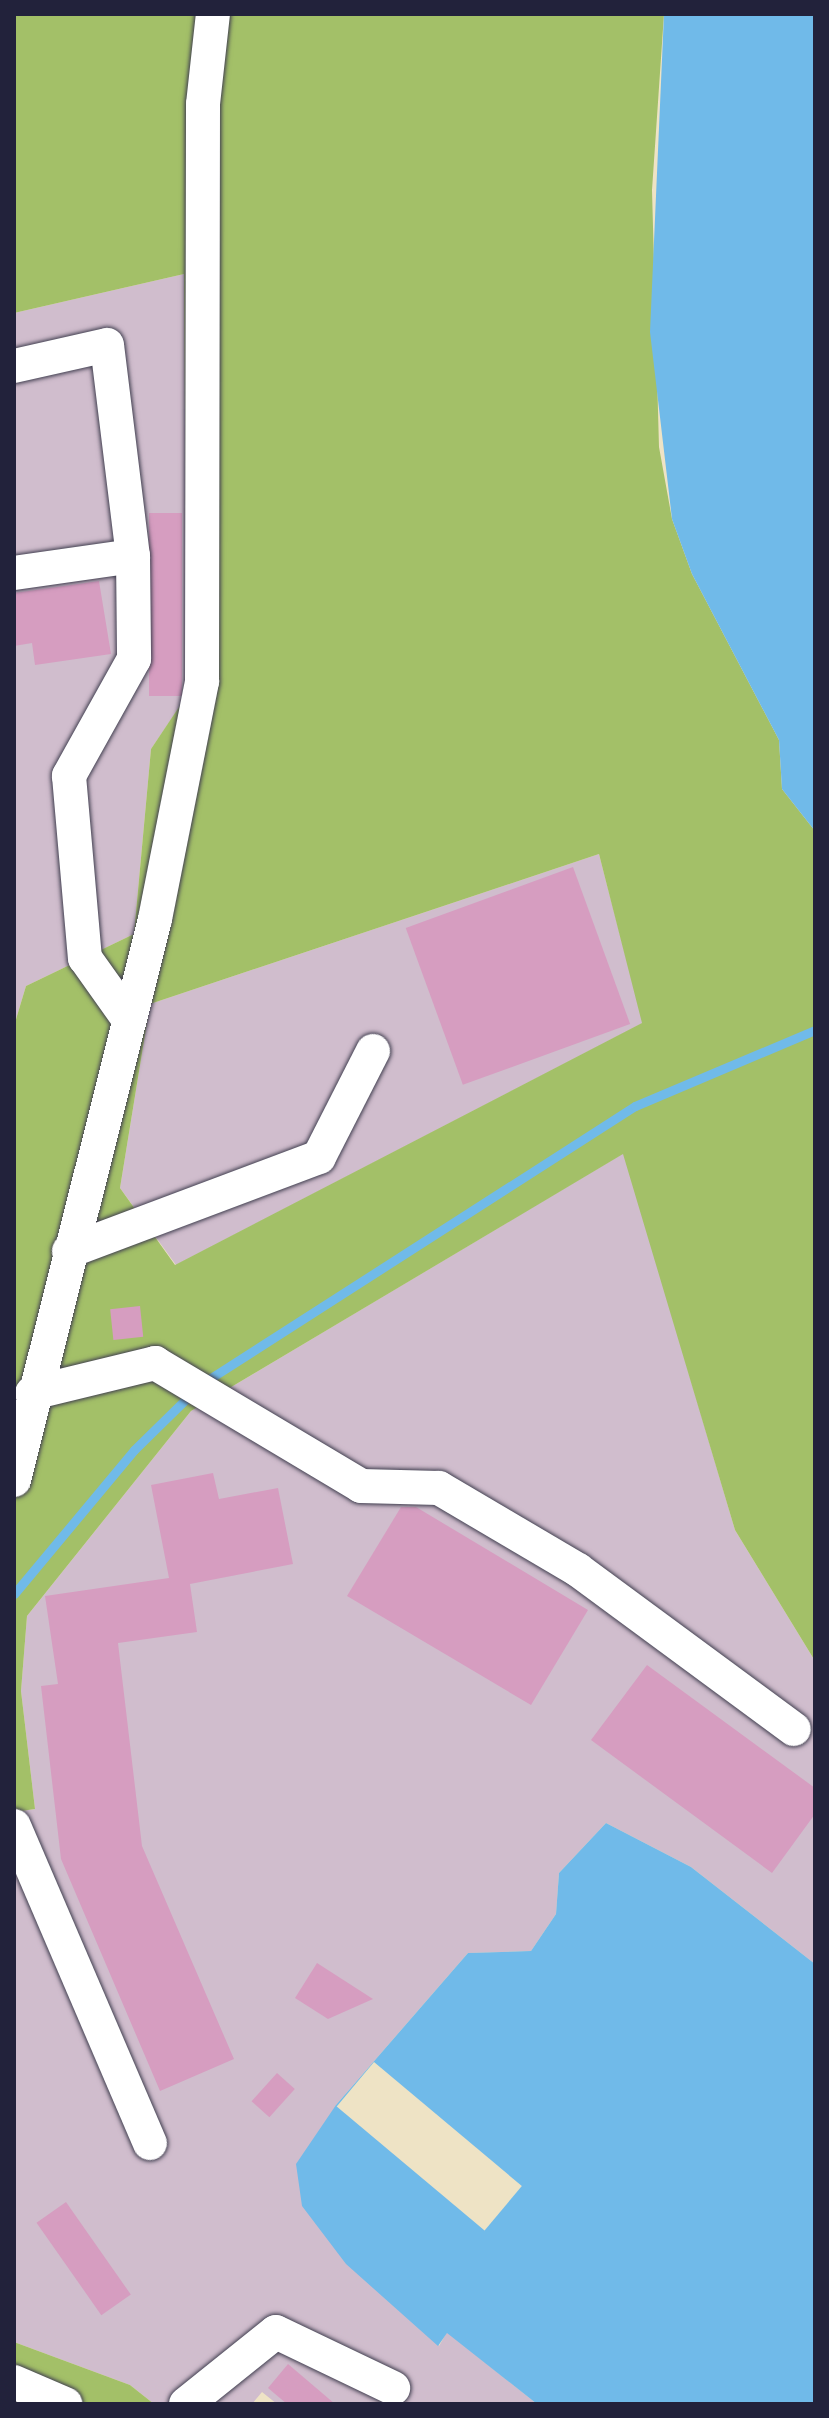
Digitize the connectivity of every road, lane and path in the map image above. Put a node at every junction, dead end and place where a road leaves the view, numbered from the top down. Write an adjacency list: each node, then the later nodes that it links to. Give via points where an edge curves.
1 (213, 14): 5 (street, via 203,104 206,652)
2 (14, 366): 3 (street, via 107,345)
3 (133, 556): 4 (street); 5 (street, via 134,659 69,776 85,958)
4 (14, 573)
5 (129, 1020): 7 (street)
6 (373, 1051): 7 (street, via 319,1157)
7 (69, 1251): 8 (street)
8 (32, 1393): 9 (street); 10 (street, via 155,1363 361,1486 439,1488 578,1570)
9 (14, 1480)
10 (794, 1729)
11 (14, 1826): 12 (street)
12 (150, 2143)
13 (14, 2382): 15 (street)
14 (393, 2388): 16 (street, via 276,2332)
15 (65, 2404)
16 (186, 2404)

